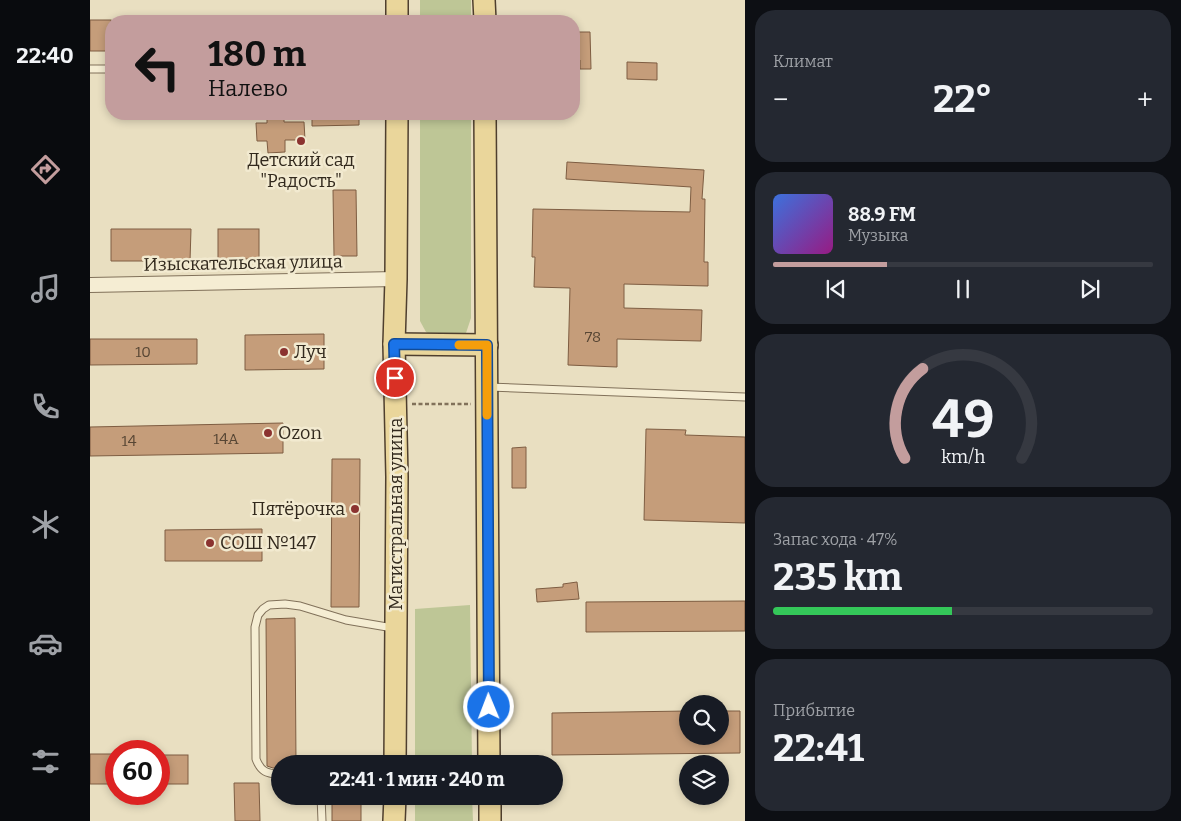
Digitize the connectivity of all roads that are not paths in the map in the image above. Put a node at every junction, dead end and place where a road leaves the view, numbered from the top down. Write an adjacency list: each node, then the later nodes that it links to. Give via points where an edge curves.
1 (397, 0): 3 (main road)
2 (484, 0): 4 (main road)
3 (397, 15)
4 (485, 15)
5 (90, 69): 6 (lane)
6 (105, 69)
7 (397, 120): 9 (main road, Магистральная улица)
8 (485, 120): 12 (main road)
9 (396, 279): 10 (street, Изыскательская улица); 11 (main road, Магистральная улица)
10 (90, 285)
11 (394, 344): 12 (main road); 15 (main road, Магистральная улица)
12 (487, 345): 13 (main road)
13 (486, 395): 14 (lane); 17 (main road)
14 (745, 397)
15 (396, 628): 16 (main road, Магистральная улица); 18 (lane, via 346,620 300,606 269,605 263,609 254,627 256,758 259,767)
16 (395, 755)
17 (489, 755)
18 (271, 775)
19 (321, 805): 22 (lane)
20 (395, 805): 23 (main road)
21 (490, 805): 24 (main road)
22 (322, 821)
23 (394, 821)
24 (490, 821)

